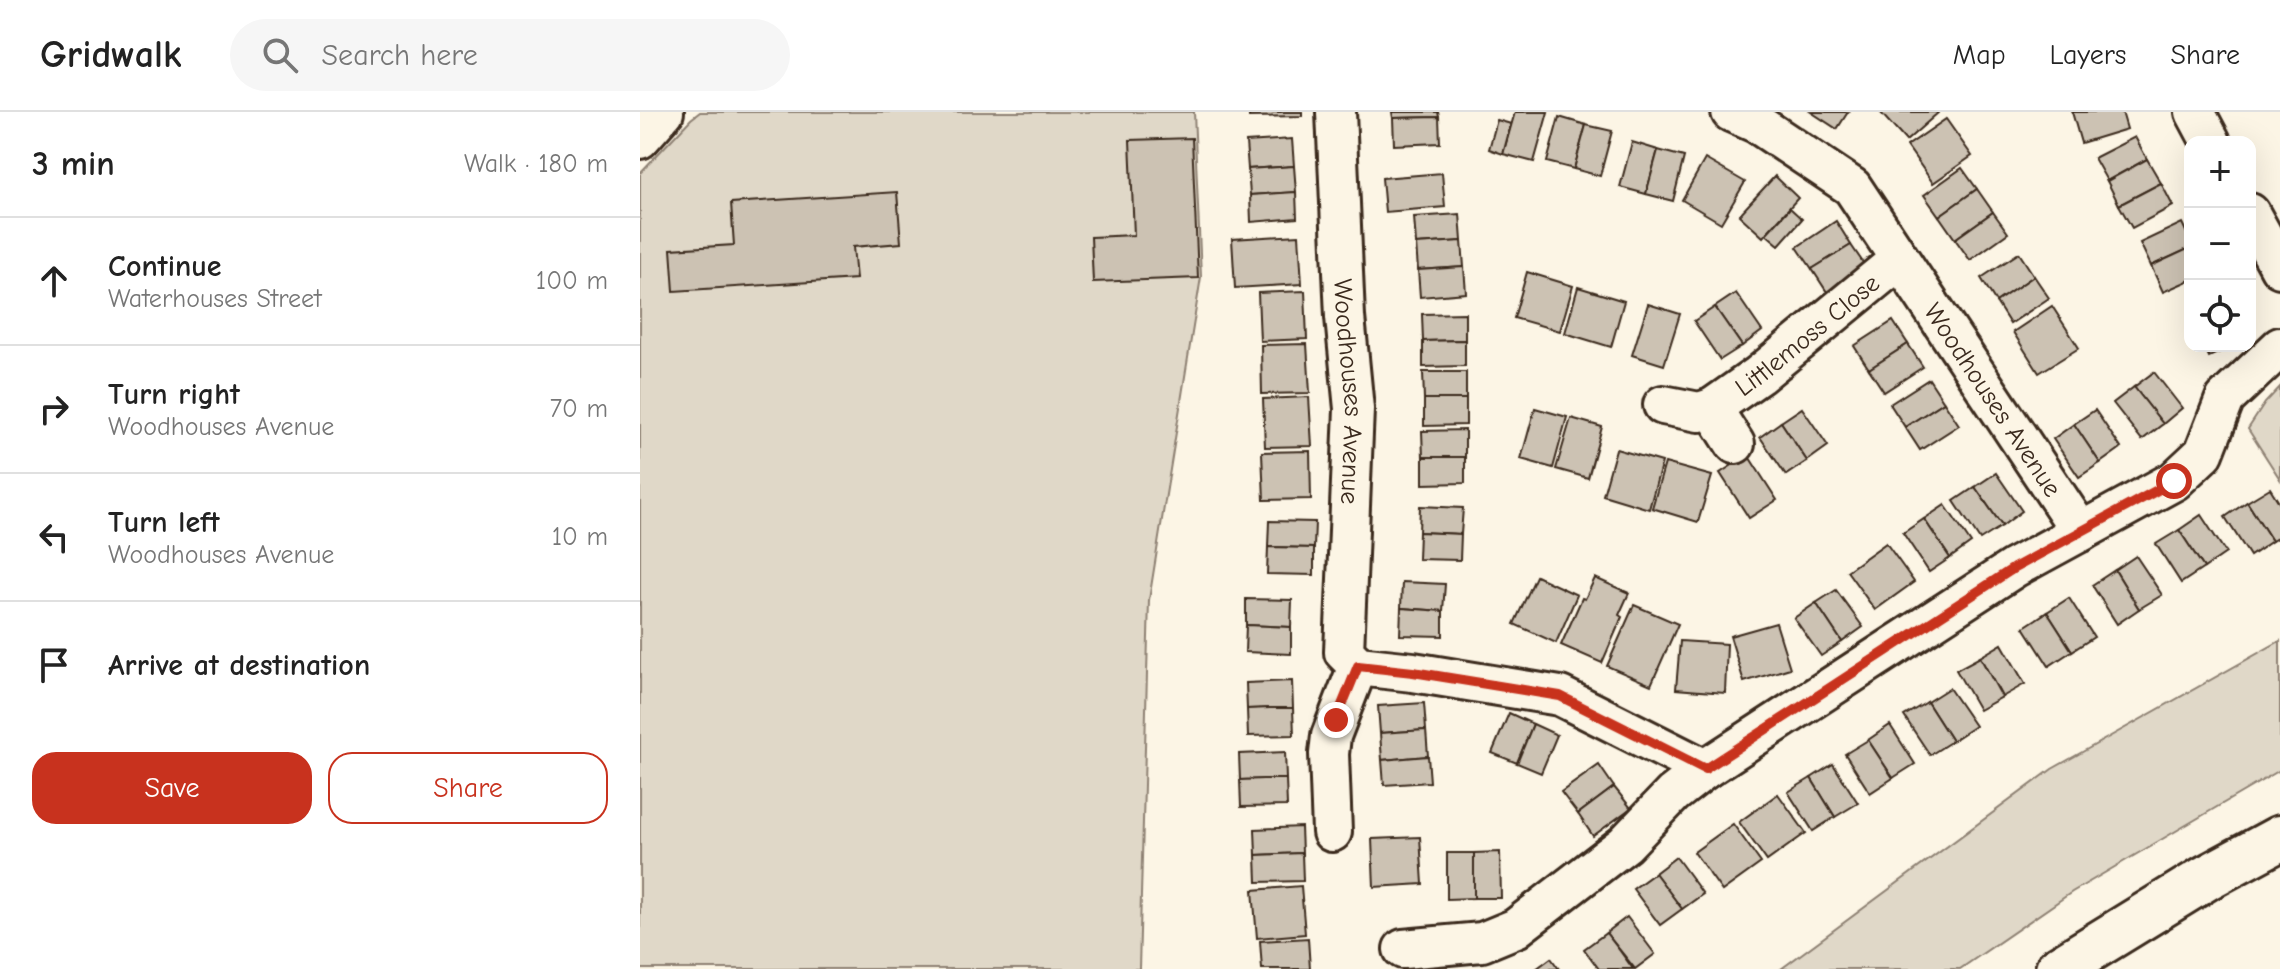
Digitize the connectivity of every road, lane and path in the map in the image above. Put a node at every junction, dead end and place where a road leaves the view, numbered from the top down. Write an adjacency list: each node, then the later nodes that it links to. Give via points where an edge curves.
1 (664, 112): 6 (street)
2 (1336, 112): 15 (street, Woodhouses Avenue, via 1354,409 1344,652)
3 (1731, 112): 8 (street, Woodhouses Avenue, via 1852,187)
4 (2195, 112): 5 (street)
5 (2208, 136)
6 (640, 139)
7 (2256, 224): 9 (street)
8 (1899, 260): 12 (street, Littlemoss Close); 14 (street, Woodhouses Avenue)
9 (2280, 268)
10 (2280, 347): 14 (street, via 2225,399 2204,453 2174,481)
11 (1663, 405): 12 (street, Littlemoss Close, via 1699,412)
12 (1712, 408): 13 (street, Littlemoss Close)
13 (1735, 444)
14 (2081, 532): 16 (street, via 2014,568)
15 (1358, 666): 16 (street, via 1560,696); 17 (street, via 1331,736)
16 (1705, 769): 19 (street, via 1625,844 1516,928 1482,942)
17 (1332, 832)
18 (2280, 838): 20 (highway)
19 (1403, 949)
20 (2058, 969)

